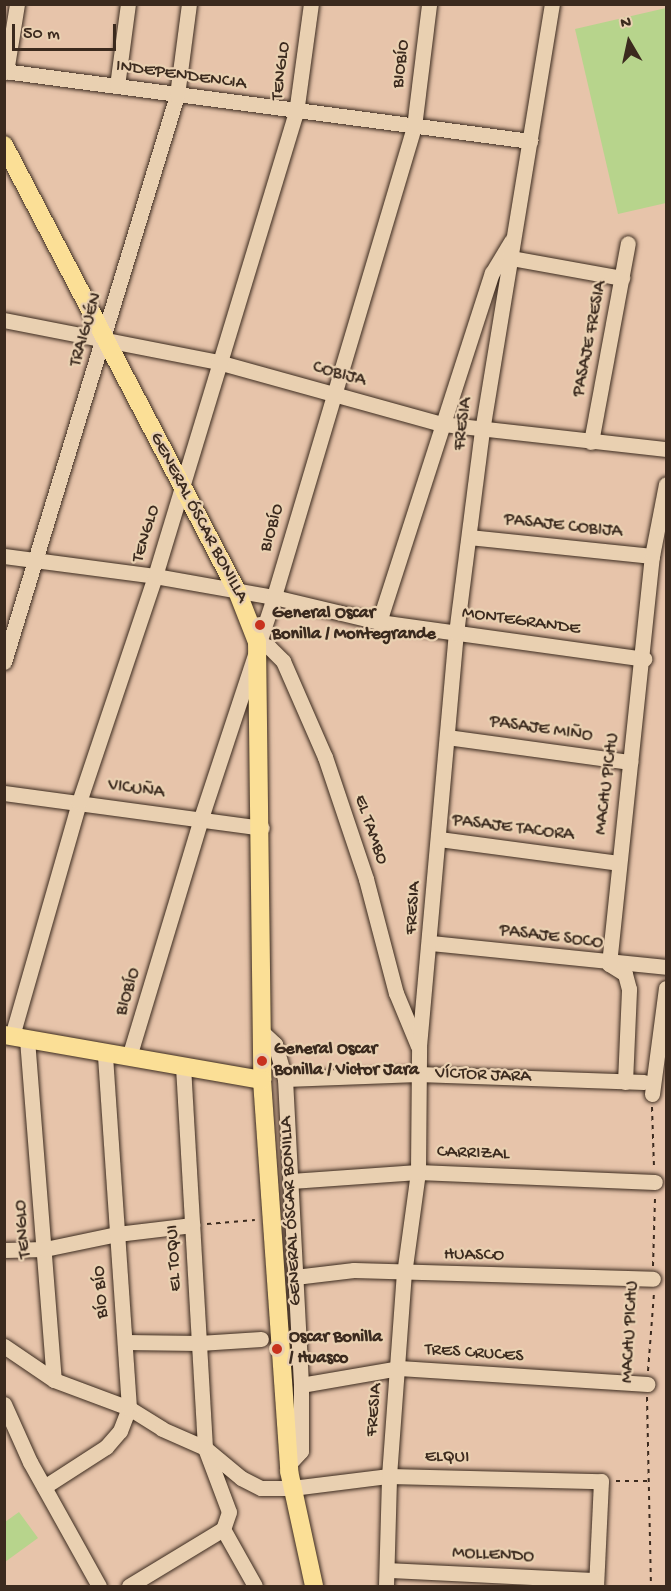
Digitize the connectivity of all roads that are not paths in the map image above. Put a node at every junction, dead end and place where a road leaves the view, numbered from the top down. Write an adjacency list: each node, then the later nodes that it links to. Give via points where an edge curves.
1 (16, 4): 7 (street)
2 (128, 4): 8 (street)
3 (189, 4): 9 (street, TRAIGUÉN)
4 (310, 4): 10 (street, TENGLO)
5 (429, 4): 11 (street, BIOBÍO)
6 (552, 4): 12 (street, FRESIA)
7 (5, 72): 8 (street, INDEPENDENCIA)
8 (117, 86): 9 (street, INDEPENDENCIA)
9 (177, 95): 10 (street, INDEPENDENCIA); 19 (street, TRAIGUÉN)
10 (296, 113): 11 (street, INDEPENDENCIA); 20 (street, TENGLO)
11 (414, 127): 12 (street, INDEPENDENCIA); 21 (street, BIOBÍO)
12 (530, 141): 14 (street, FRESIA)
13 (4, 145): 19 (main road, GENERAL ÓSCAR BONILLA)
14 (514, 236): 16 (street, FRESIA); 22 (street, FRESIA, via 492,273)
15 (628, 243): 17 (street, PASAJE FRESIA)
16 (511, 258): 17 (street); 23 (street, FRESIA)
17 (622, 278): 24 (street, PASAJE FRESIA)
18 (4, 320): 19 (street, COBIJA)
19 (106, 337): 20 (street, COBIJA); 27 (main road, GENERAL ÓSCAR BONILLA); 31 (street, TRAIGUÉN)
20 (218, 362): 21 (street, COBIJA); 27 (street, TENGLO)
21 (333, 394): 22 (street, COBIJA); 34 (street, BIOBÍO)
22 (442, 424): 23 (street, COBIJA); 35 (street, FRESIA)
23 (482, 431): 24 (street, COBIJA); 28 (street, FRESIA)
24 (591, 442): 25 (street, COBIJA)
25 (666, 449)
26 (666, 484): 30 (street, MACHU PICHU)
27 (181, 488): 32 (street, TENGLO); 33 (main road, GENERAL ÓSCAR BONILLA)
28 (469, 537): 30 (street, PASAJE COBIJA); 36 (street, FRESIA)
29 (4, 556): 31 (street, MONTEGRANDE)
30 (652, 556): 38 (street, MACHU PICHU)
31 (35, 561): 32 (street, MONTEGRANDE); 39 (street, TRAIGUÉN)
32 (155, 576): 33 (street, MONTEGRANDE); 43 (street, TENGLO)
33 (237, 591): 34 (street, MONTEGRANDE); 37 (main road, GENERAL ÓSCAR BONILLA)
34 (274, 597): 35 (street, MONTEGRANDE); 37 (street, BIOBÍO)
35 (379, 622): 36 (street, MONTEGRANDE)
36 (456, 633): 38 (street, MONTEGRANDE); 40 (street, FRESIA)
37 (257, 642): 44 (street, BIOBÍO); 45 (main road, GENERAL ÓSCAR BONILLA); 54 (street, EL TAMBO, via 269,647 283,661 325,757 366,879 396,993)
38 (644, 659): 41 (street, MACHU PICHU)
39 (4, 662)
40 (447, 737): 41 (street, PASAJE MIÑO); 46 (street, FRESIA)
41 (630, 762): 47 (street, MACHU PICHU)
42 (4, 793): 43 (street, VICUÑA)
43 (79, 802): 44 (street, VICUÑA); 53 (street, TENGLO)
44 (201, 818): 45 (street, VICUÑA); 56 (street, BIOBÍO)
45 (262, 828): 52 (main road, GENERAL ÓSCAR BONILLA)
46 (439, 839): 47 (street, PASAJE TACORA); 48 (street, FRESIA)
47 (618, 862): 49 (street, MACHU PICHU)
48 (431, 943): 49 (street, PASAJE SOCO); 54 (street, FRESIA)
49 (609, 964): 50 (street, PASAJE SOCO); 61 (street, via 625,974 629,989)
50 (666, 967)
51 (666, 988): 61 (street, VÍCTOR JARA, via 648,1088)
52 (262, 1032): 59 (street, GENERAL ÓSCAR BONILLA, via 275,1044); 60 (main road, GENERAL ÓSCAR BONILLA)
53 (14, 1037): 55 (main road); 67 (street, TENGLO)
54 (419, 1046): 58 (street, FRESIA)
55 (105, 1053): 56 (main road); 66 (street, BÍO BÍO)
56 (129, 1057): 57 (main road)
57 (183, 1066): 60 (main road); 65 (street, EL TOQUI)
58 (418, 1074): 59 (street, VÍCTOR JARA); 61 (street, VÍCTOR JARA); 62 (street, FRESIA)
59 (285, 1079): 63 (street, GENERAL ÓSCAR BONILLA)
60 (262, 1080): 83 (main road, GENERAL ÓSCAR BONILLA)
61 (625, 1082)
62 (418, 1172): 63 (street, CARRIZAL); 64 (street, CARRIZAL); 69 (street, FRESIA)
63 (291, 1181): 70 (street, GENERAL ÓSCAR BONILLA)
64 (655, 1182)
65 (192, 1225): 66 (street); 74 (street, EL TOQUI)
66 (117, 1234): 67 (street); 73 (street, BÍO BÍO)
67 (45, 1249): 68 (street); 77 (street, TENGLO)
68 (4, 1250)
69 (404, 1274): 70 (street, HUASCO, via 354,1270); 71 (street, HUASCO); 76 (street, FRESIA)
70 (295, 1277): 79 (street, GENERAL ÓSCAR BONILLA)
71 (653, 1279)
72 (261, 1338): 74 (street)
73 (125, 1342): 74 (street); 81 (street, BÍO BÍO)
74 (199, 1343): 82 (street, EL TOQUI)
75 (4, 1346): 77 (street)
76 (399, 1368): 78 (street, TRES CRUCES); 79 (street, TRES CRUCES); 84 (street, FRESIA)
77 (54, 1380): 81 (street)
78 (646, 1384)
79 (301, 1385): 83 (street, GENERAL ÓSCAR BONILLA, via 301,1451)
80 (4, 1404): 85 (street)
81 (129, 1408): 82 (street, via 162,1429); 85 (street, BÍO BÍO, via 120,1431 106,1447)
82 (205, 1448): 86 (street, via 241,1478 261,1488); 87 (street, EL TOQUI, via 229,1512)
83 (289, 1464): 86 (main road, GENERAL ÓSCAR BONILLA)
84 (389, 1476): 86 (street, ELQUI); 88 (street, FRESIA); 89 (street, ELQUI, via 601,1481)
85 (44, 1487): 90 (street)
86 (292, 1488): 93 (main road, GENERAL ÓSCAR BONILLA)
87 (223, 1529): 91 (street); 92 (street)
88 (387, 1570): 89 (street, MOLLENDO); 94 (street, FRESIA)
89 (596, 1583)
90 (99, 1587)
91 (129, 1587)
92 (255, 1587)
93 (314, 1587)
94 (386, 1587)

